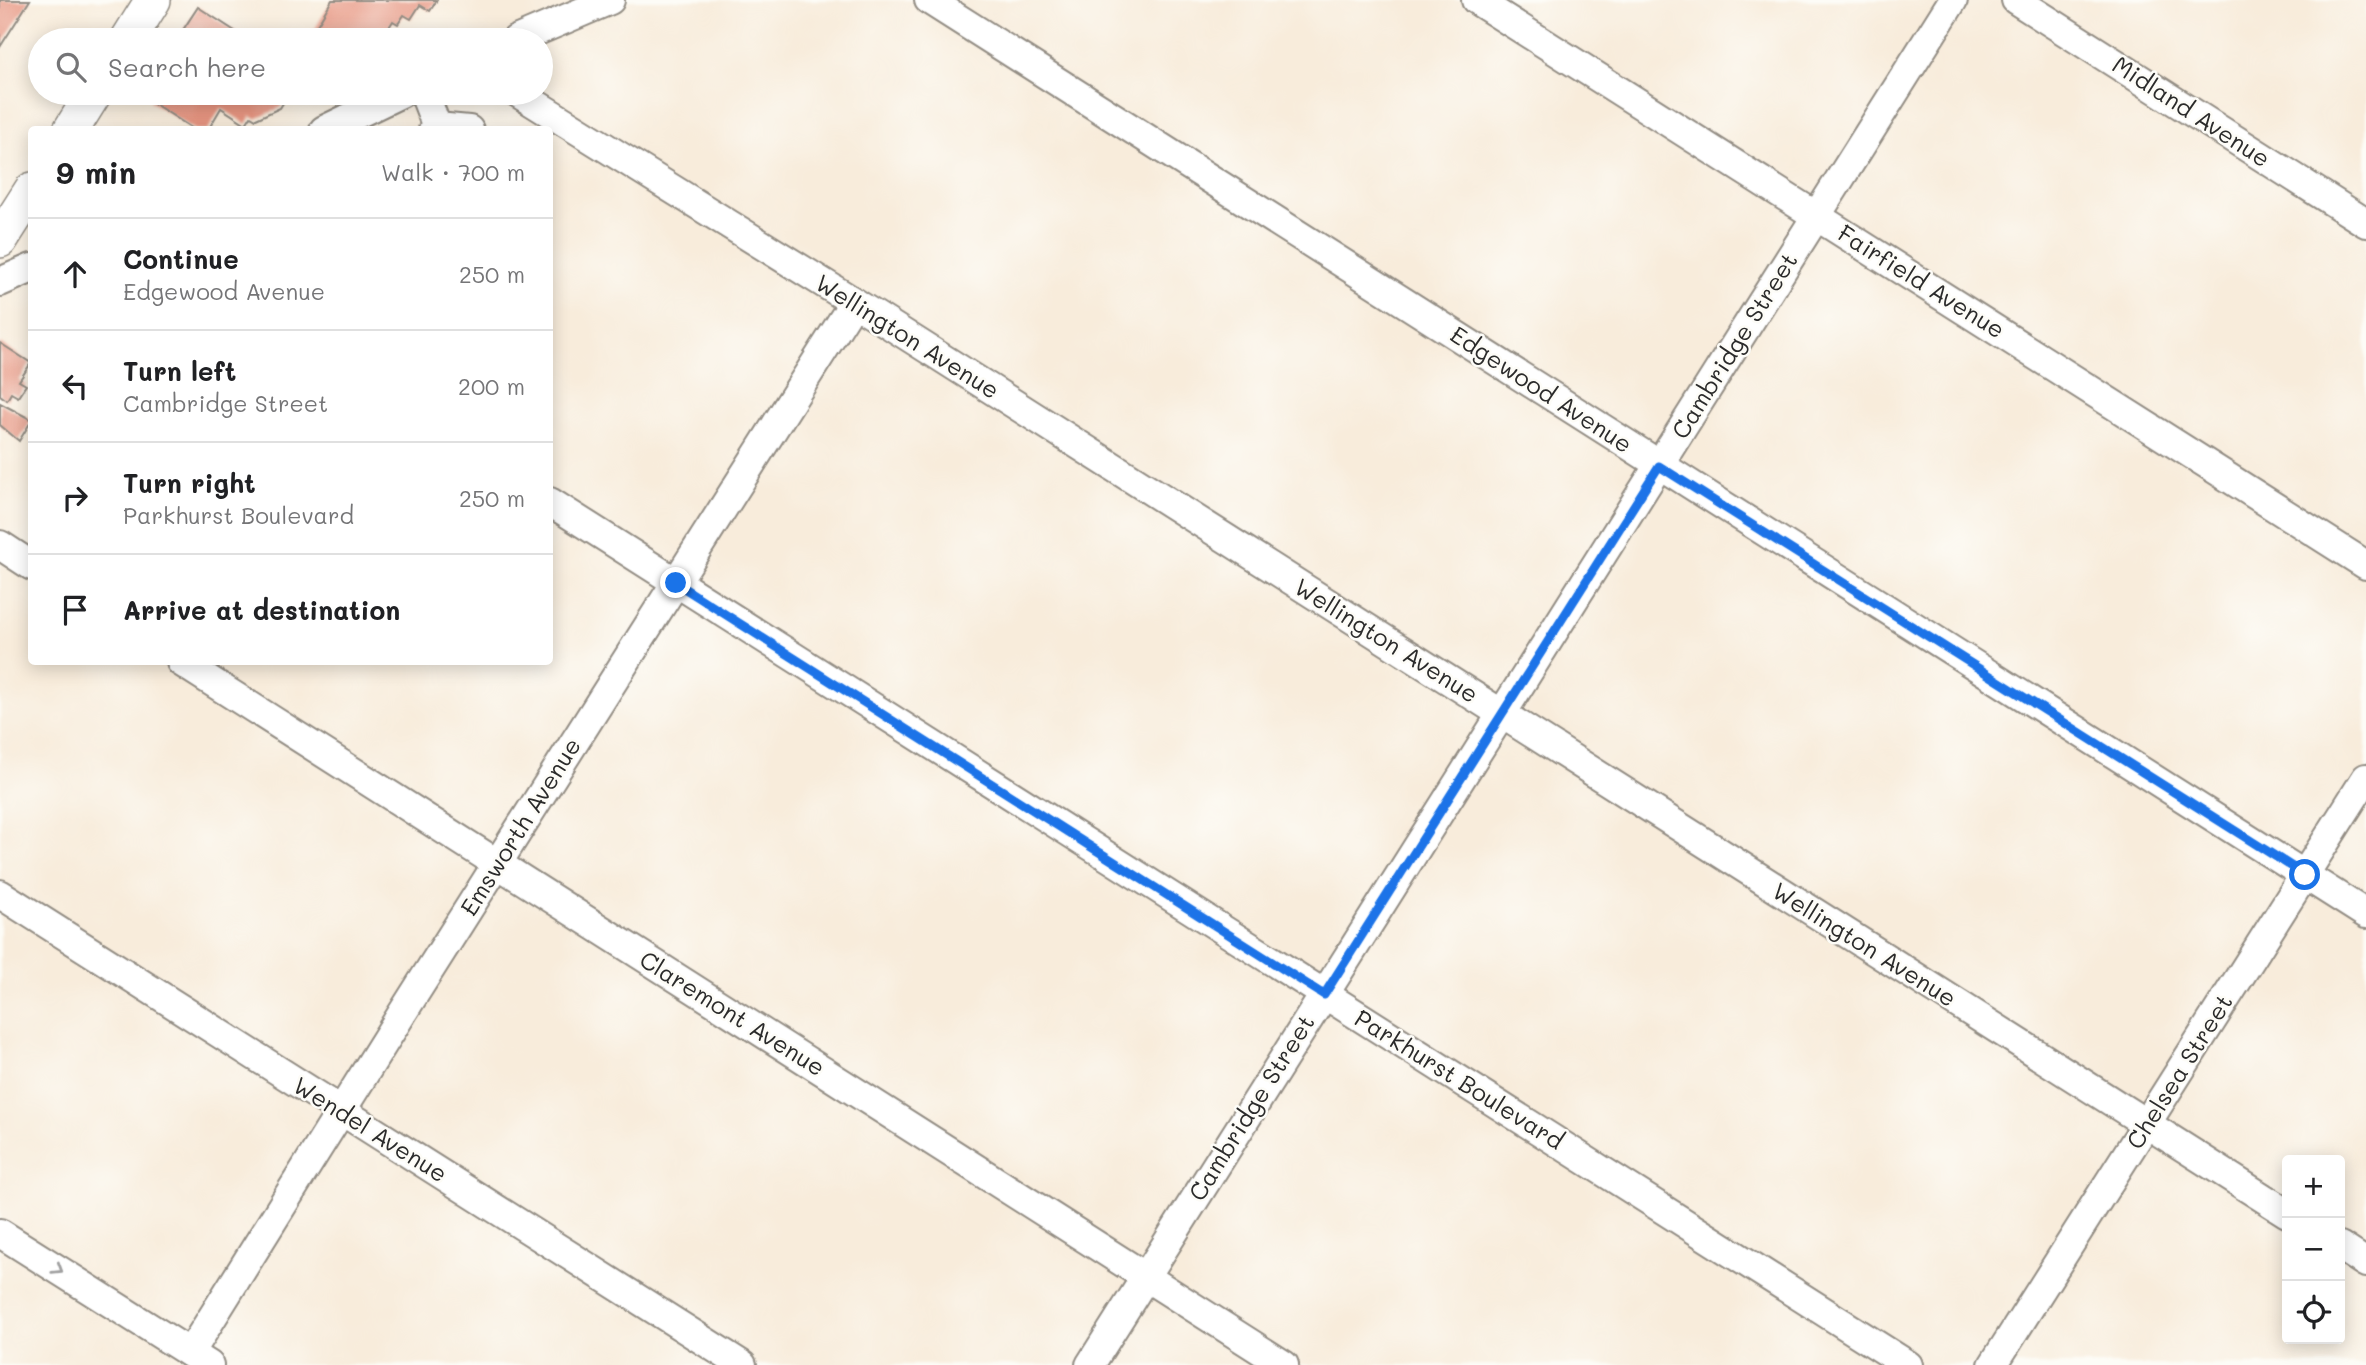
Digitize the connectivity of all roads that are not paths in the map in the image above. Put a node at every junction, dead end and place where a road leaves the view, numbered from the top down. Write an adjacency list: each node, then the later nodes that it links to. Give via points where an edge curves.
1 (153, 0): 7 (main road)
2 (610, 0): 8 (street)
3 (929, 0): 25 (street, Edgewood Avenue)
4 (1476, 0): 19 (street, Fairfield Avenue)
5 (1953, 0): 19 (street, Cambridge Street)
6 (2016, 0): 20 (street, Midland Avenue)
7 (136, 28)
8 (544, 28)
9 (87, 105): 14 (main road)
10 (376, 105): 15 (street)
11 (428, 105): 16 (street)
12 (528, 105): 13 (street, Wellington Avenue)
13 (541, 120)
14 (73, 126)
15 (332, 126)
16 (434, 126)
17 (553, 127): 24 (street, Wellington Avenue)
18 (28, 196): 21 (main road)
19 (1817, 216): 25 (street, Cambridge Street); 29 (street, Fairfield Avenue)
20 (2366, 223)
21 (0, 240)
22 (28, 270): 23 (street)
23 (0, 282)
24 (854, 302): 30 (street, Emsworth Avenue); 32 (street, Wellington Avenue)
25 (1659, 466): 32 (street, Cambridge Street); 35 (street, Edgewood Avenue)
26 (553, 504): 30 (street, Parkhurst Boulevard)
27 (0, 545): 28 (street)
28 (28, 563)
29 (2366, 565)
30 (676, 583): 34 (street, Emsworth Avenue); 38 (street, Parkhurst Boulevard)
31 (186, 665): 34 (street, Claremont Avenue)
32 (1502, 714): 38 (street, Cambridge Street); 40 (street, Wellington Avenue)
33 (2366, 778): 35 (street, Chelsea Street)
34 (497, 865): 39 (street, Emsworth Avenue); 45 (street, Claremont Avenue)
35 (2305, 875): 37 (street, Edgewood Avenue); 40 (street, Chelsea Street)
36 (0, 894): 39 (street, Wendel Avenue)
37 (2366, 914)
38 (1324, 995): 45 (street, Cambridge Street); 50 (street, Parkhurst Boulevard)
39 (341, 1112): 46 (street, Emsworth Avenue); 47 (street, Wendel Avenue)
40 (2147, 1124): 41 (street, Wellington Avenue); 51 (street, Chelsea Street)
41 (2282, 1210)
42 (0, 1233): 46 (street, one-way to 46)
43 (2345, 1249): 44 (street)
44 (2366, 1263)
45 (1145, 1276): 48 (street, Cambridge Street); 49 (street, Claremont Avenue)
46 (199, 1359)
47 (742, 1365)
48 (1090, 1365)
49 (1284, 1365)
50 (1908, 1365)
51 (1993, 1365)

